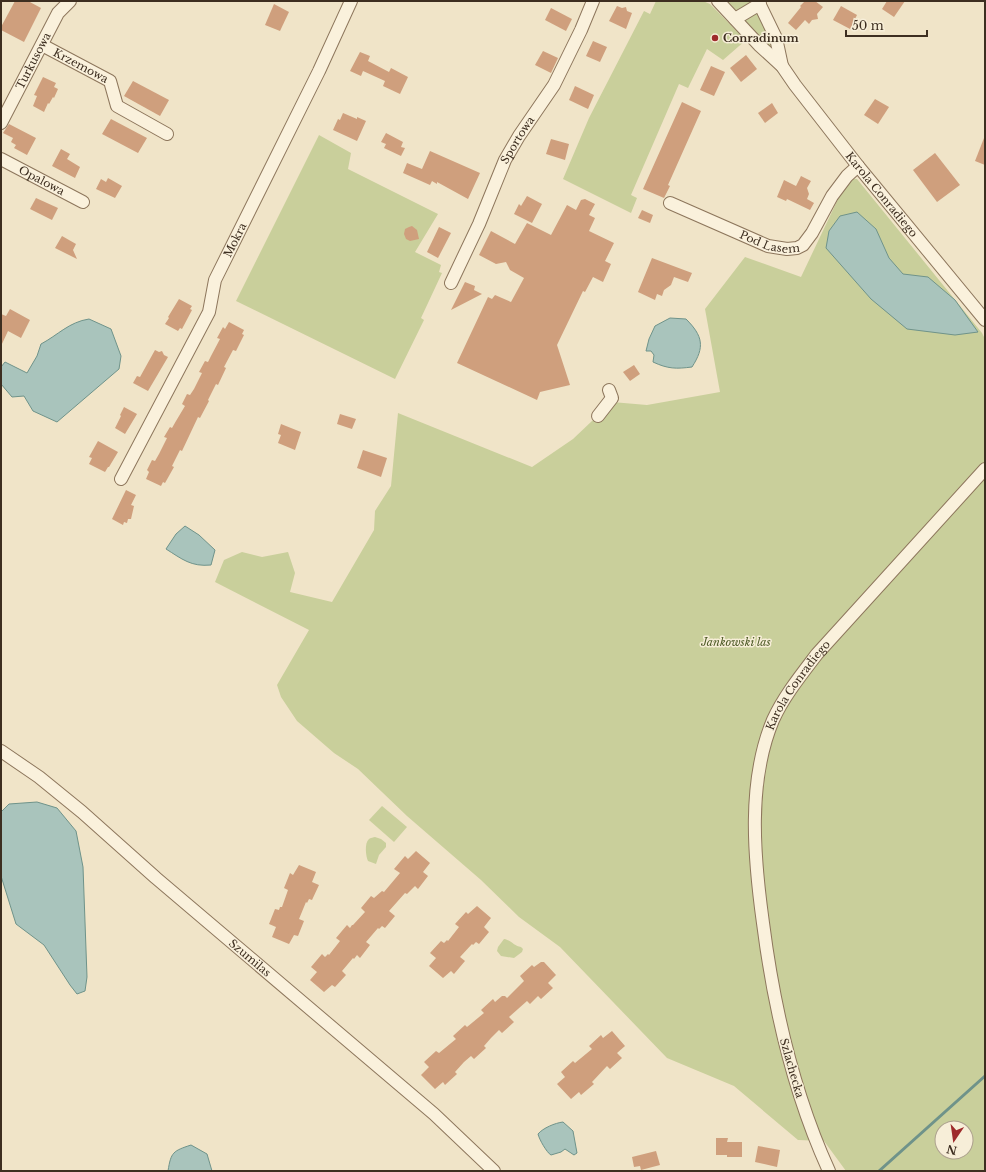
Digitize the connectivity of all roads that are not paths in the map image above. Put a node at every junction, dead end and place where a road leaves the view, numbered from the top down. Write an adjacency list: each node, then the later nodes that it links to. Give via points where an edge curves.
1 (70, 1): 7 (street, Turkusowa, via 58,13)
2 (351, 1): 20 (street, Mokra, via 215,280 209,312)
3 (593, 1): 15 (street, Sportowa, via 554,85 505,160)
4 (718, 1): 6 (street, Karola Conradiego)
5 (759, 3): 6 (street); 8 (street, Karola Conradiego, via 776,38)
6 (735, 19): 8 (street, Karola Conradiego)
7 (42, 45): 9 (street, Turkusowa); 10 (street, Krzemowa, via 110,80 117,106)
8 (782, 66): 12 (street, Karola Conradiego)
9 (1, 123)
10 (167, 134)
11 (1, 159): 13 (street, Opalowa)
12 (858, 166): 14 (street, Pod Lasem, via 832,196 812,233 803,245 797,248 768,246); 16 (street, Karola Conradiego)
13 (83, 202)
14 (670, 204)
15 (451, 283)
16 (985, 320)
17 (609, 390): 18 (street, via 612,398)
18 (598, 416)
19 (985, 469): 22 (street, Karola Conradiego, via 817,654 785,698 774,720 762,756 755,827 759,895)
20 (121, 479)
21 (1, 751): 23 (street, Szumilas, via 82,812 434,1114)
22 (768, 962): 24 (street, Szlachecka, via 782,1035 796,1086)
23 (494, 1171)
24 (829, 1171)

